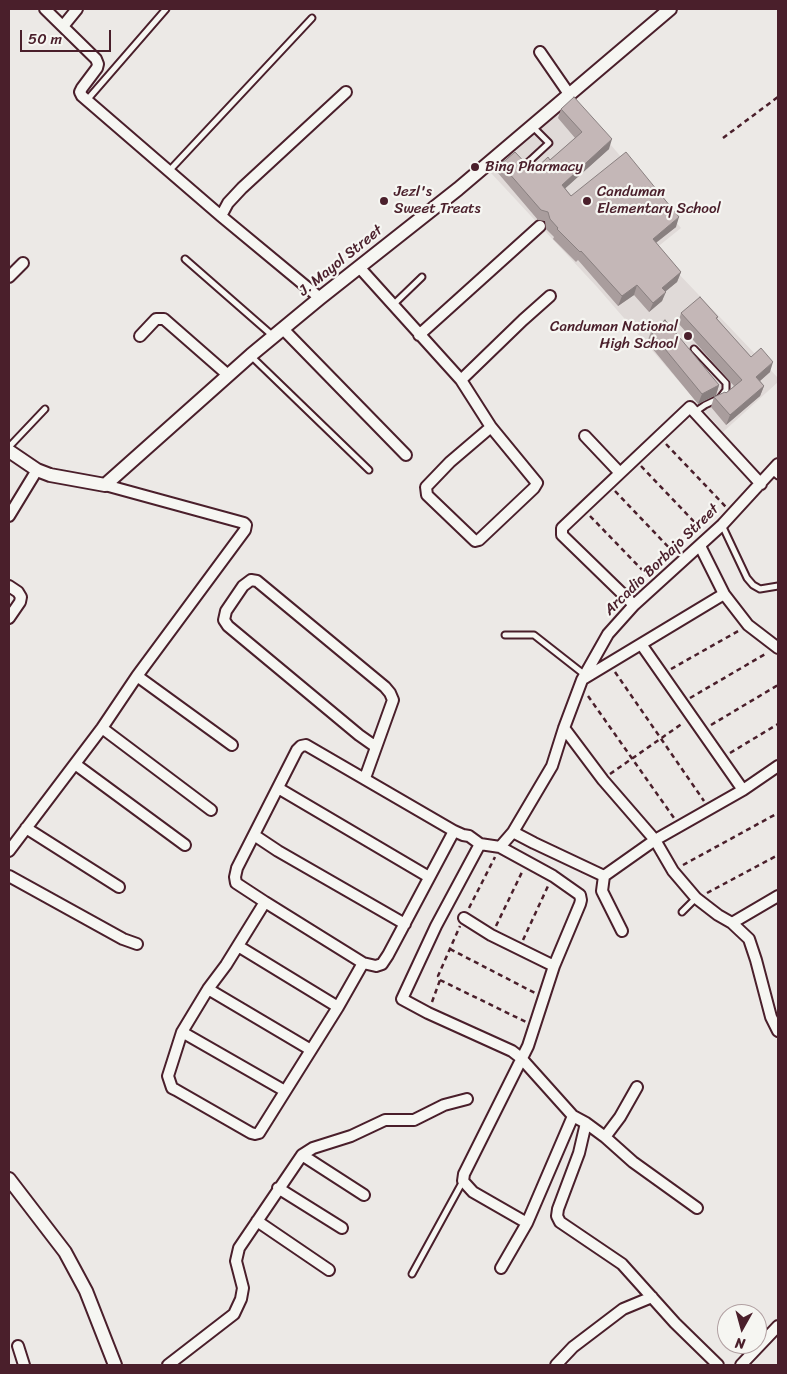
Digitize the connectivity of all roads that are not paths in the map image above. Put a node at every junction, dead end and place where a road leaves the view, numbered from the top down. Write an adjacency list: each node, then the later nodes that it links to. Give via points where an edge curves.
1 (45, 9): 6 (street)
2 (77, 9): 6 (street)
3 (166, 9): 10 (lane)
4 (670, 9): 9 (street, J. Mayol Street)
5 (312, 18): 13 (lane)
6 (64, 26): 10 (street, via 98,64 80,92)
7 (540, 52): 9 (street)
8 (346, 92): 14 (street, via 242,188)
9 (569, 94): 11 (street, J. Mayol Street)
10 (87, 100): 13 (street)
11 (532, 126): 12 (lane, via 550,144 523,167); 18 (street, J. Mayol Street, via 508,150)
12 (519, 162)
13 (169, 171): 14 (street)
14 (221, 216): 22 (street)
15 (540, 226): 25 (street)
16 (185, 259): 24 (lane)
17 (23, 263): 19 (street)
18 (359, 267): 22 (street, J. Mayol Street); 23 (street)
19 (9, 276)
20 (422, 277): 23 (lane)
21 (550, 296): 30 (street)
22 (320, 298): 24 (street, J. Mayol Street)
23 (393, 305): 25 (street)
24 (278, 333): 28 (street, J. Mayol Street); 36 (street)
25 (419, 335): 30 (street)
26 (140, 336): 29 (street, via 156,319 164,319)
27 (694, 349): 32 (lane, via 726,383 726,390 720,398)
28 (251, 355): 29 (street, J. Mayol Street); 38 (lane)
29 (228, 375): 42 (street, J. Mayol Street)
30 (462, 380): 33 (street)
31 (45, 409): 35 (lane)
32 (695, 412): 40 (street, via 690,407); 41 (street)
33 (491, 427): 33 (street, via 537,483 475,541 427,495 426,487)
34 (585, 436): 40 (street)
35 (9, 449): 37 (street)
36 (406, 455)
37 (37, 470): 42 (street, via 61,478); 43 (street)
38 (368, 470)
39 (776, 470): 41 (street, Arcadio Borbajo Street)
40 (620, 473): 49 (street, via 562,528 562,535)
41 (761, 484): 44 (street, Arcadio Borbajo Street)
42 (104, 485): 54 (street, via 246,525)
43 (9, 516)
44 (722, 525): 45 (street, Arcadio Borbajo Street); 47 (lane, via 752,585 760,589)
45 (700, 546): 48 (street); 49 (street, Arcadio Borbajo Street)
46 (9, 586): 50 (street, via 21,597)
47 (778, 586)
48 (724, 594): 52 (street); 53 (street, via 748,625)
49 (634, 605): 55 (street, Arcadio Borbajo Street, via 608,634)
50 (9, 618)
51 (505, 635): 55 (lane, via 534,634)
52 (641, 644): 55 (street); 64 (street)
53 (778, 648)
54 (137, 676): 56 (street); 58 (street)
55 (583, 680): 57 (street, Arcadio Borbajo Street)
56 (102, 728): 60 (street); 65 (street)
57 (564, 728): 67 (street, Arcadio Borbajo Street, via 552,766); 70 (street, via 603,780)
58 (232, 746)
59 (376, 747): 59 (street, via 228,626 224,620 226,611 243,586 257,580 385,687 393,700); 62 (street)
60 (75, 764): 66 (street); 71 (street)
61 (778, 766): 64 (street)
62 (365, 778): 63 (street, via 306,745 297,750); 69 (street)
63 (278, 788): 68 (street); 76 (street)
64 (743, 790): 70 (street)
65 (211, 810)
66 (26, 828): 73 (street); 77 (street)
67 (513, 832): 72 (street, Arcadio Borbajo Street); 75 (street)
68 (254, 835): 80 (street, via 237,868 236,883); 84 (street)
69 (467, 838): 72 (street); 76 (street); 96 (street, via 436,926 402,999)
70 (655, 840): 75 (street); 79 (street, via 673,871)
71 (185, 845)
72 (500, 847): 89 (street, via 553,876 578,893 582,900)
73 (9, 851)
74 (9, 876): 86 (street)
75 (604, 876): 85 (street, via 602,891)
76 (429, 877): 84 (street)
77 (119, 887)
78 (778, 896): 83 (street)
79 (696, 898): 81 (lane); 83 (street)
80 (265, 902): 87 (street); 88 (street)
81 (682, 912)
82 (464, 918): 89 (street)
83 (732, 923): 92 (street, via 749,939)
84 (405, 924): 88 (street, via 382,964)
85 (622, 932)
86 (137, 944)
87 (238, 946): 90 (street); 91 (street)
88 (363, 963): 91 (street)
89 (554, 966): 96 (street, via 528,1046)
90 (208, 988): 94 (street); 95 (street)
91 (338, 1007): 95 (street)
92 (775, 1015): 93 (street)
93 (778, 1031)
94 (182, 1032): 98 (street); 98 (street, via 168,1076 172,1088 243,1129 259,1133)
95 (311, 1050): 98 (street)
96 (521, 1058): 100 (street); 105 (street)
97 (637, 1087): 102 (street)
98 (285, 1091)
99 (466, 1098): 103 (street, via 414,1120 385,1120)
100 (573, 1116): 101 (street); 110 (street)
101 (586, 1124): 102 (street); 115 (street, via 557,1216 560,1222 622,1264)
102 (605, 1137): 108 (street)
103 (302, 1154): 106 (street); 107 (street)
104 (9, 1179): 119 (street, via 65,1252 86,1291)
105 (463, 1181): 110 (street, via 474,1192); 114 (lane)
106 (278, 1188): 109 (street); 111 (street)
107 (364, 1195)
108 (697, 1208)
109 (257, 1221): 113 (street); 120 (street, via 239,1248 236,1261 243,1288 234,1314)
110 (527, 1223): 112 (street)
111 (342, 1228)
112 (501, 1268)
113 (329, 1270)
114 (412, 1274)
115 (652, 1297): 121 (street, via 623,1309 573,1347); 122 (street)
116 (778, 1326): 123 (street)
117 (18, 1346): 118 (street)
118 (24, 1365)
119 (115, 1365)
120 (168, 1365)
121 (556, 1365)
122 (718, 1365)
123 (741, 1365)

